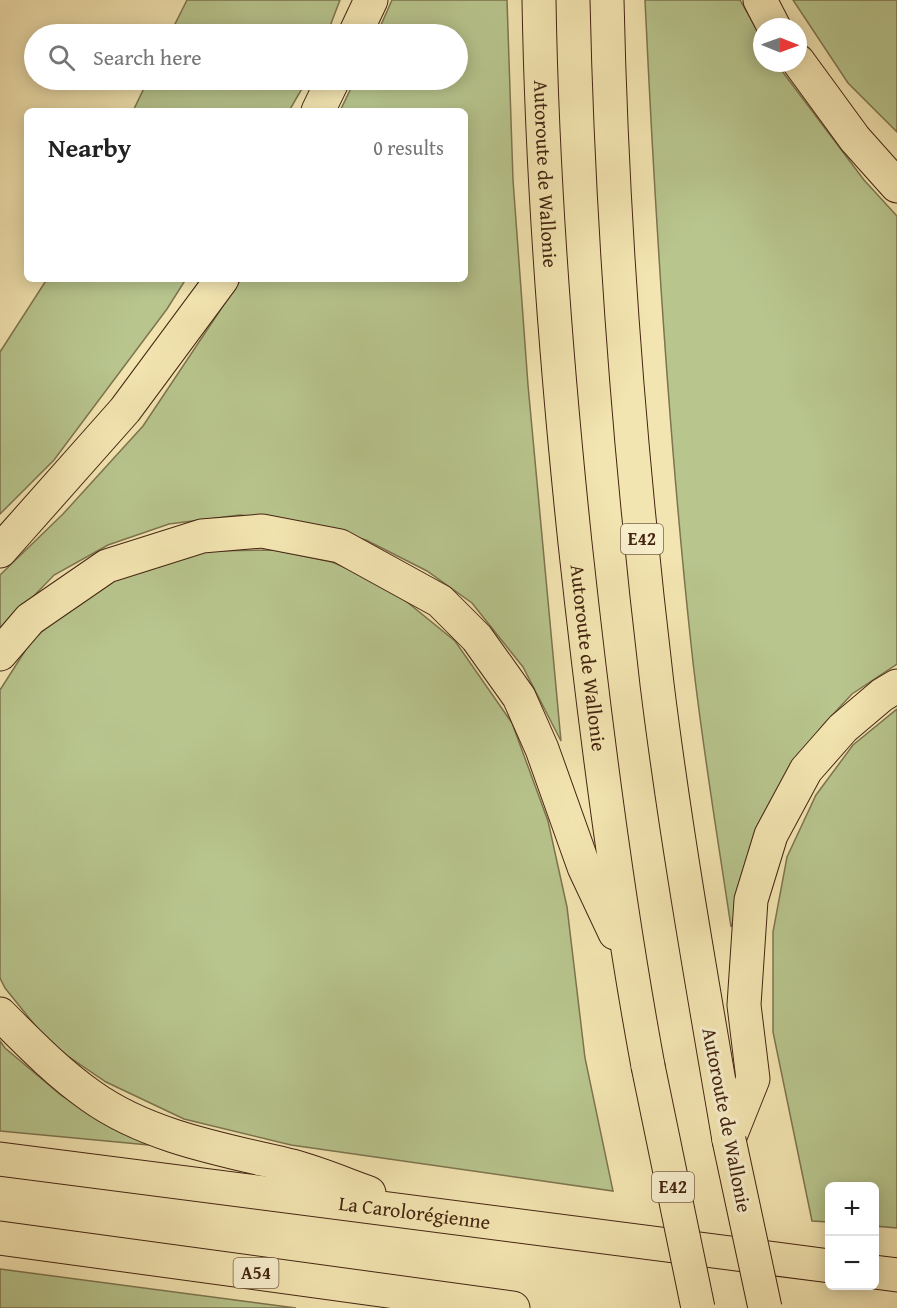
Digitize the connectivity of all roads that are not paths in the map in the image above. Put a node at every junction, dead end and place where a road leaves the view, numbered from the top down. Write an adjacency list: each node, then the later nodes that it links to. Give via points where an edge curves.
1 (371, 0): 6 (highway)
2 (539, 0): 15 (highway, Autoroute de Wallonie / E42, via 541,104 559,383 591,694)
3 (607, 0): 17 (highway, Autoroute de Wallonie / E42, via 626,389 657,684 695,952)
4 (760, 0): 5 (highway)
5 (769, 18)
6 (360, 24)
7 (805, 72): 10 (highway, via 855,139)
8 (328, 90): 9 (highway)
9 (319, 108)
10 (897, 186)
11 (220, 282): 12 (highway, via 126,410)
12 (0, 551)
13 (0, 654): 15 (highway, via 30,619 107,566 202,536 262,531 340,546 440,601 477,638 519,697 584,867)
14 (897, 686): 17 (highway, via 843,728 806,770 771,835 751,900 744,1005 753,1079)
15 (630, 965): 27 (highway, Autoroute de Wallonie / E42, bridge)
16 (0, 1014): 19 (highway, via 43,1058 92,1098 145,1126 222,1151 294,1167)
17 (729, 1140): 28 (highway, Autoroute de Wallonie / E42, bridge)
18 (0, 1159): 19 (highway, La Carolorégienne)
19 (433, 1216): 23 (highway, La Carolorégienne)
20 (0, 1238): 26 (highway, A54)
21 (897, 1263): 22 (highway)
22 (879, 1264)
23 (825, 1266)
24 (879, 1273): 25 (highway)
25 (897, 1275)
26 (513, 1308)
27 (698, 1308)
28 (765, 1308)

